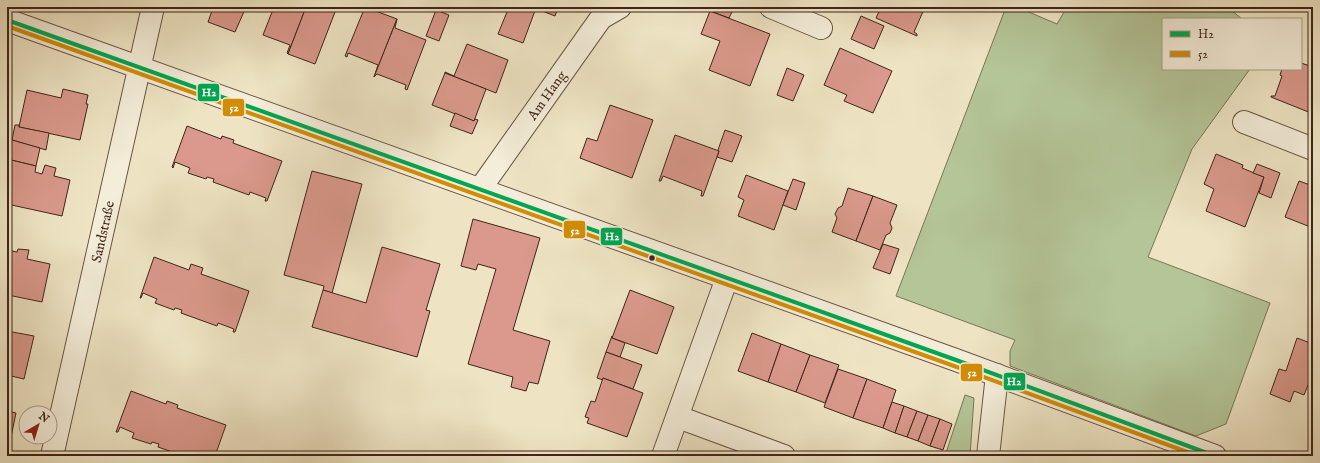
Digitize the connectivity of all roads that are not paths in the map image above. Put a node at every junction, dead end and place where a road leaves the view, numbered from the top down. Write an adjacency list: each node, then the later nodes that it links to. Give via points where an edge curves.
1 (153, 7): 6 (street, Sandstraße)
2 (620, 7): 9 (street, Am Hang, via 600,18)
3 (771, 7): 5 (street)
4 (7, 20): 6 (street)
5 (821, 28)
6 (139, 66): 9 (street); 13 (street, Sandstraße)
7 (1244, 122): 8 (street)
8 (1313, 149)
9 (480, 189): 10 (street)
10 (727, 278): 11 (street); 12 (street)
11 (997, 375): 16 (street); 17 (street)
12 (678, 417): 14 (street); 15 (street)
13 (52, 456)
14 (663, 456)
15 (784, 456)
16 (988, 456)
17 (1215, 456)

